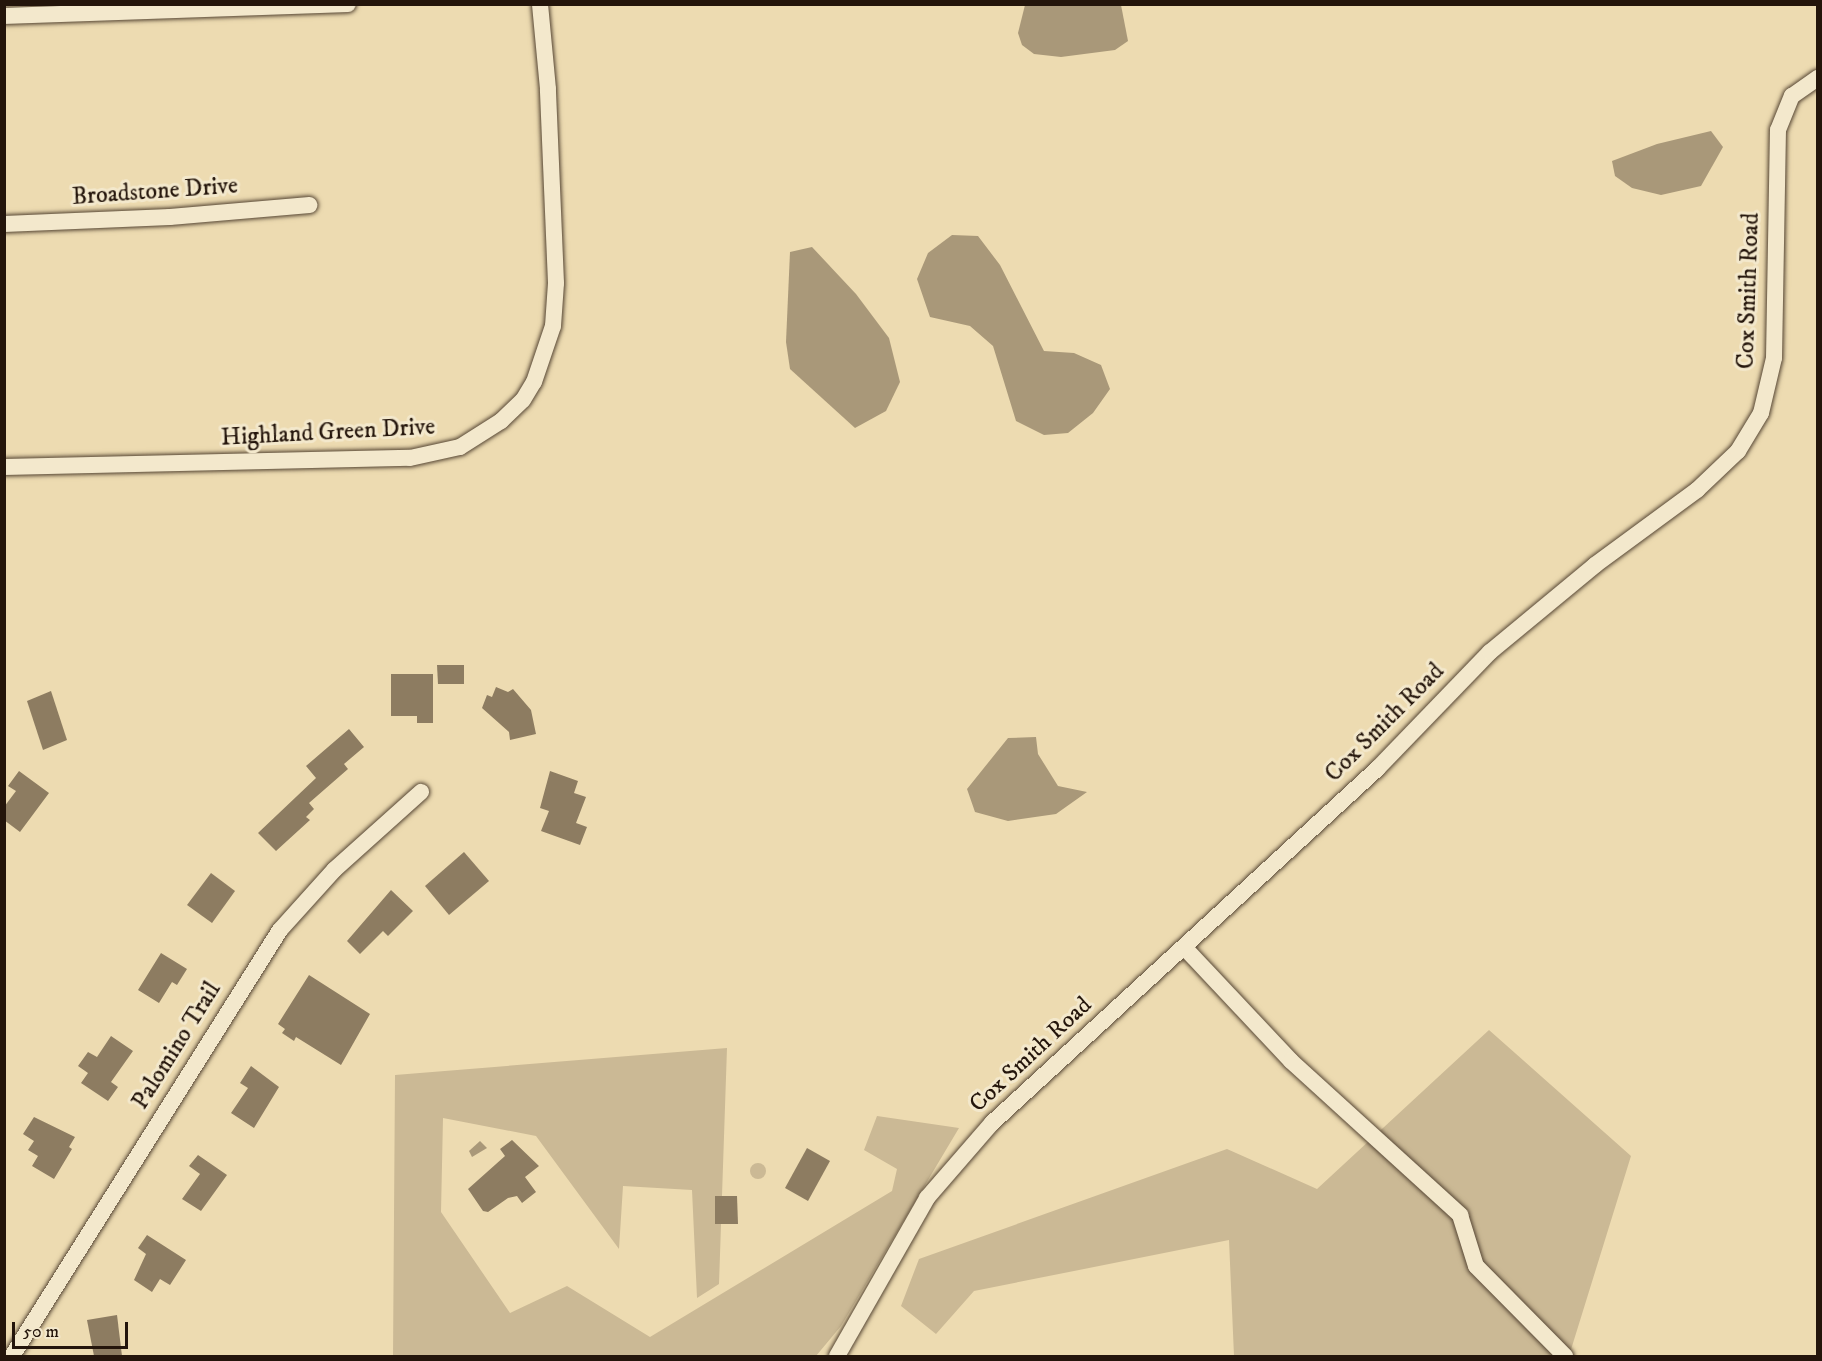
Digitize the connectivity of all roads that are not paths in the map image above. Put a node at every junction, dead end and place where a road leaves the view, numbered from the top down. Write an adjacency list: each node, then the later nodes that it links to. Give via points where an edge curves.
1 (348, 4): 3 (street)
2 (540, 4): 9 (street, Highland Green Drive, via 548,89 556,283 553,326 534,382 523,400 501,421 460,447 410,458)
3 (279, 6): 4 (street)
4 (33, 10): 5 (street)
5 (4, 16)
6 (1818, 78): 11 (street, Cox Smith Road, via 1792,96 1778,130 1773,358 1761,413 1738,451 1697,490 1594,566 1490,652 1378,768)
7 (309, 205): 8 (street, Broadstone Drive, via 170,217)
8 (4, 224)
9 (4, 467)
10 (421, 792): 12 (street, Palomino Trail, via 334,870 280,930)
11 (1184, 947): 13 (street, Cox Smith Road, via 992,1122 954,1164 927,1198); 14 (street, via 1291,1061 1460,1215 1476,1266)
12 (12, 1356)
13 (837, 1356)
14 (1565, 1356)

